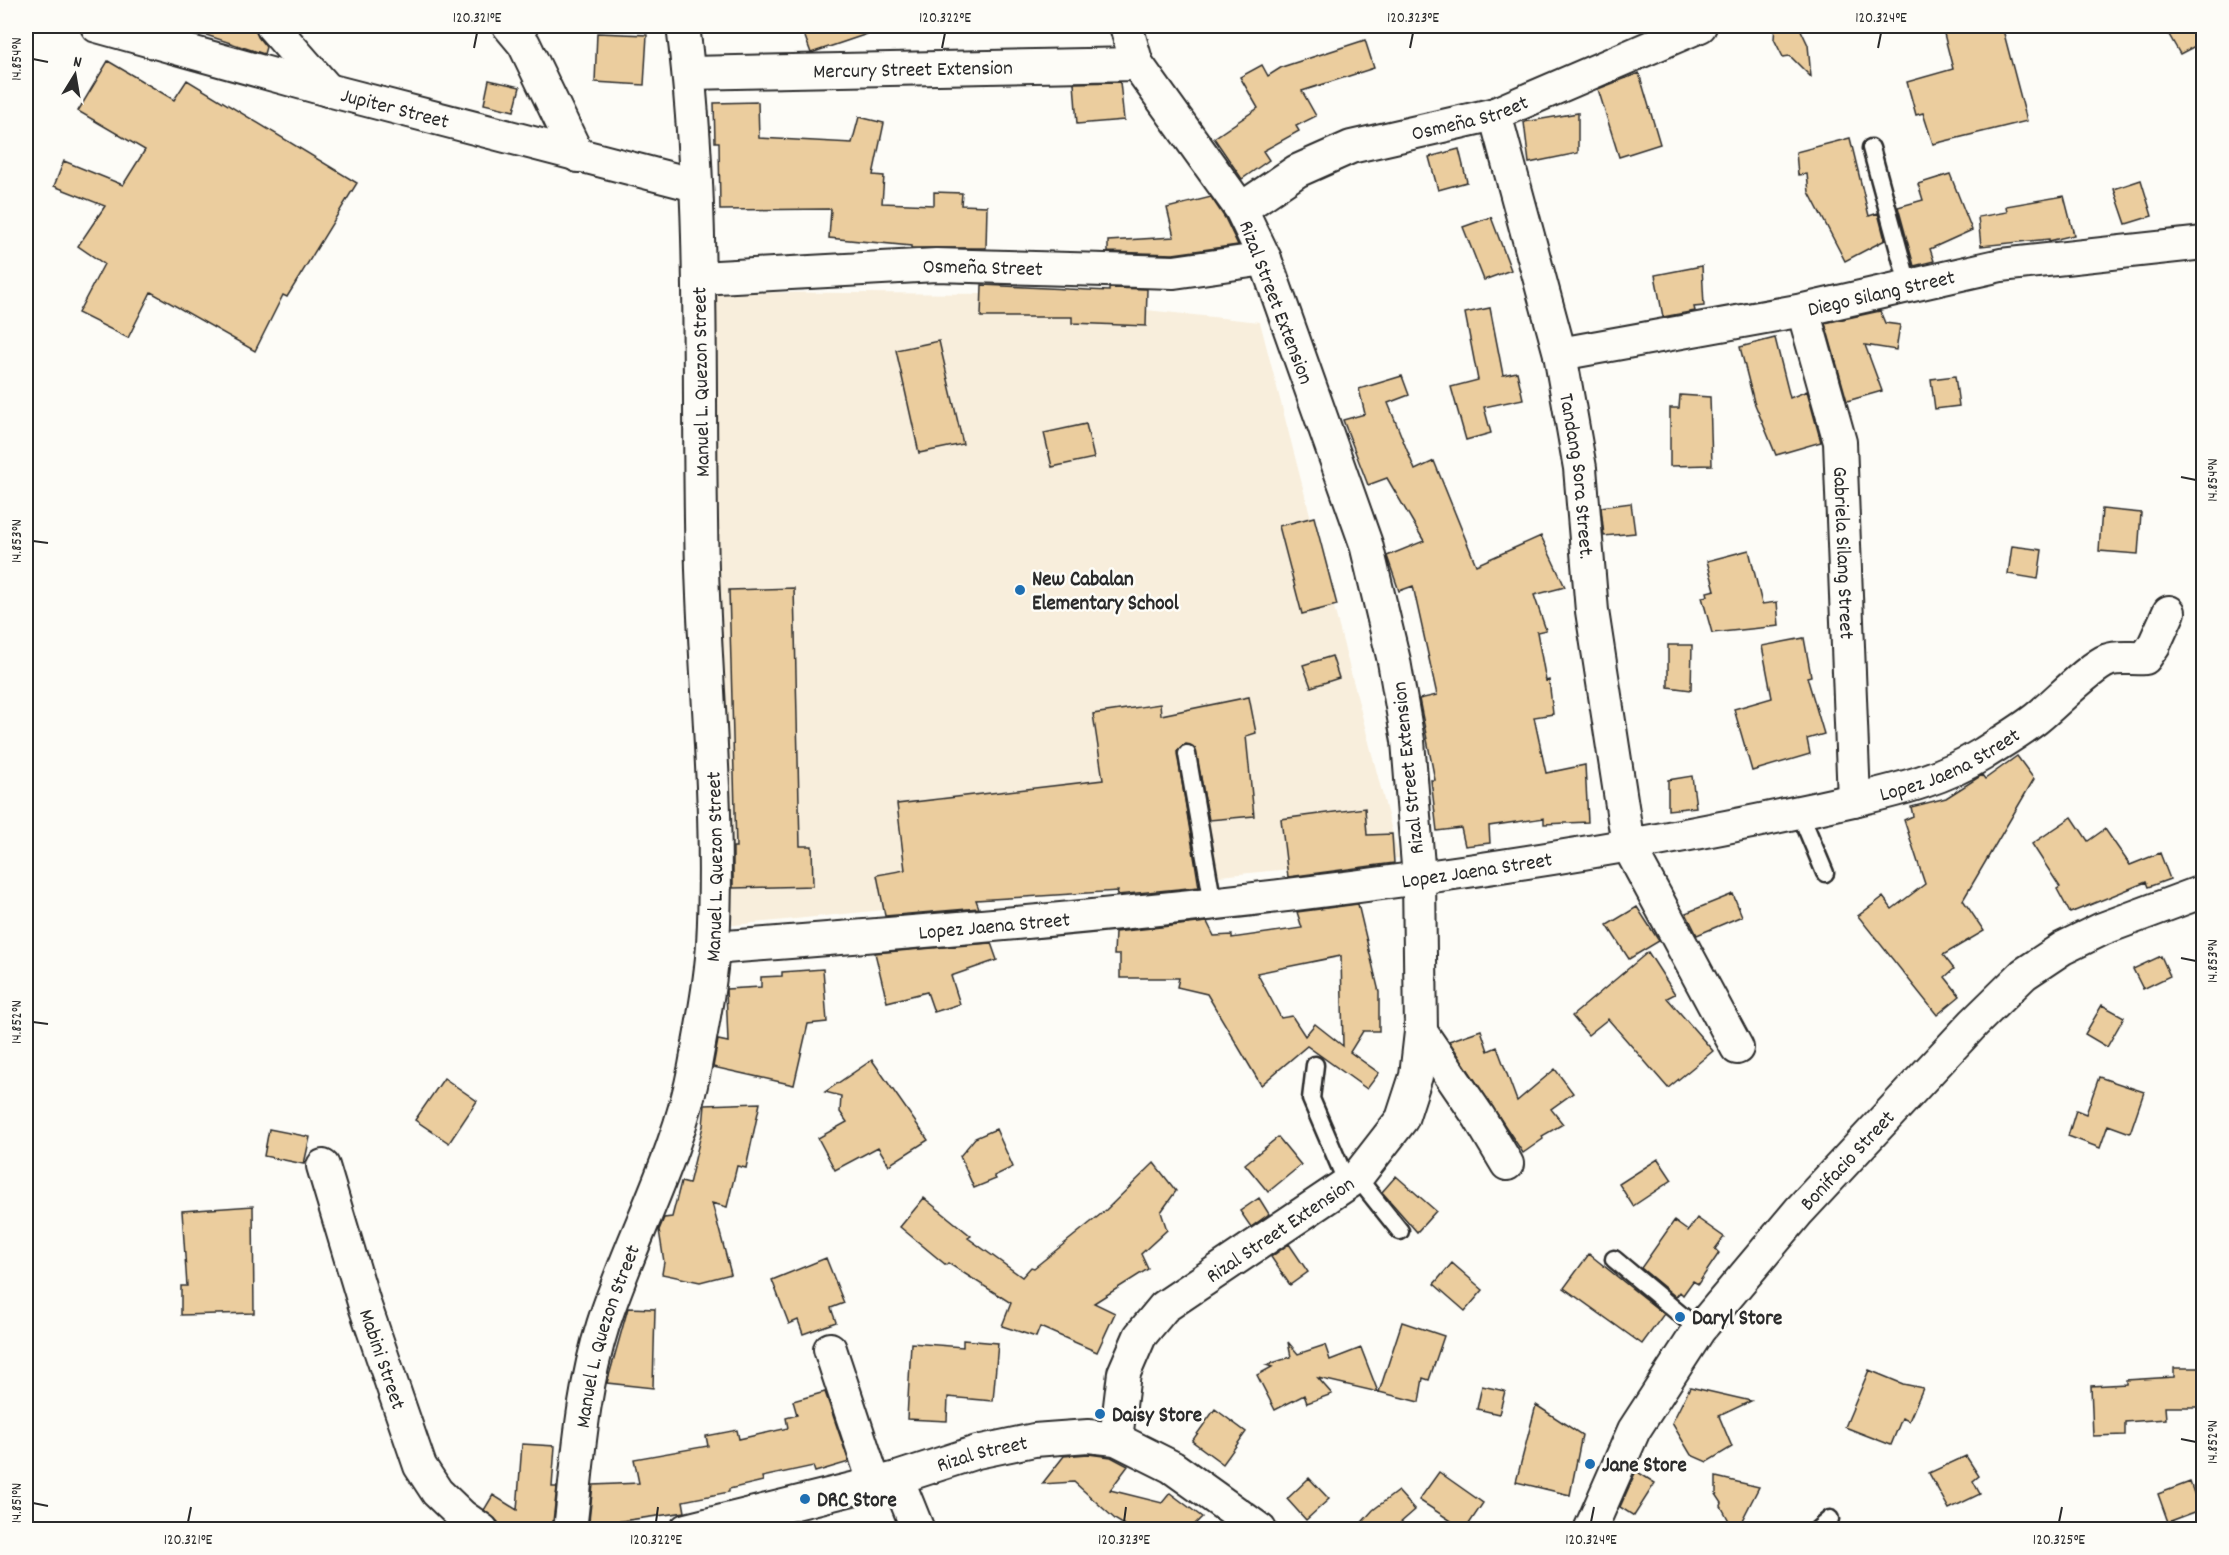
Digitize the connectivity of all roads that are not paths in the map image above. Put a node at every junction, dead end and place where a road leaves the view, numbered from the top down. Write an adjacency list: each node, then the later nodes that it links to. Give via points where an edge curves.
1 (97, 26): 10 (street, Jupiter Street)
2 (272, 26): 10 (street)
3 (509, 26): 13 (street, via 524,44)
4 (683, 26): 9 (street, Manuel L. Quezon Street)
5 (1126, 26): 8 (street, Rizal Street Extension)
6 (1700, 26): 7 (street, Osmeña Street)
7 (1659, 34): 11 (street, Osmeña Street)
8 (1137, 64): 9 (street, Mercury Street Extension); 15 (street, Rizal Street Extension)
9 (689, 74): 14 (street, Manuel L. Quezon Street)
10 (328, 90): 13 (street, Jupiter Street)
11 (1495, 114): 15 (street, Osmeña Street, via 1351,147 1297,171); 21 (street, Tandang Sora Street.)
12 (1871, 148): 19 (lane)
13 (578, 156): 14 (street, Jupiter Street)
14 (695, 185): 18 (street, Manuel L. Quezon Street)
15 (1241, 209): 17 (street, Rizal Street Extension)
16 (2204, 243): 19 (street, Diego Silang Street, via 2001,265)
17 (1265, 259): 18 (street, Osmeña Street, via 1174,272 936,265); 28 (street, Rizal Street Extension, via 1366,544 1408,741)
18 (699, 278): 31 (street, Manuel L. Quezon Street, via 702,569 716,843)
19 (1908, 284): 20 (street, Diego Silang Street)
20 (1803, 310): 21 (street, Diego Silang Street); 24 (street, Gabriela Silang Street, via 1840,442)
21 (1560, 354): 26 (street, Tandang Sora Street., via 1580,468 1592,611)
22 (2169, 612): 24 (street, Lopez Jaena Street, via 2145,658 2110,658 2032,722 1947,774)
23 (1187, 754): 30 (lane)
24 (1854, 800): 25 (street, Lopez Jaena Street)
25 (1799, 811): 26 (street, Lopez Jaena Street); 27 (lane)
26 (1628, 845): 28 (street, Lopez Jaena Street); 33 (street, Tandang Sora Street.)
27 (1825, 873)
28 (1419, 878): 30 (street, Lopez Jaena Street); 32 (street, Rizal Street Extension)
29 (2204, 891): 40 (street, Bonifacio Street, via 2102,929 2063,948 2024,974 1799,1210)
30 (1213, 904): 31 (street, Lopez Jaena Street, via 997,927)
31 (713, 948): 45 (street, Manuel L. Quezon Street, via 694,1070 680,1125 601,1331 586,1401)
32 (1421, 1032): 35 (street); 37 (street, Rizal Street Extension, via 1416,1076 1402,1119)
33 (1737, 1048)
34 (1315, 1065): 37 (lane, via 1311,1099)
35 (1507, 1164)
36 (323, 1166): 44 (street, Mabini Street, via 415,1455 437,1492)
37 (1352, 1180): 38 (lane); 42 (street, Rizal Street Extension, via 1164,1307 1140,1336 1124,1373)
38 (1400, 1230)
39 (1614, 1259): 40 (lane)
40 (1699, 1330): 49 (street, Bonifacio Street, via 1634,1430)
41 (830, 1349): 43 (street)
42 (1116, 1439): 43 (street, Rizal Street, via 1088,1436 1034,1440 977,1452); 48 (street, Rizal Street, via 1172,1467)
43 (886, 1480): 46 (street, Rizal Street); 47 (street)
44 (482, 1530)
45 (570, 1530)
46 (686, 1530)
47 (918, 1530)
48 (1260, 1530)
49 (1590, 1530)

